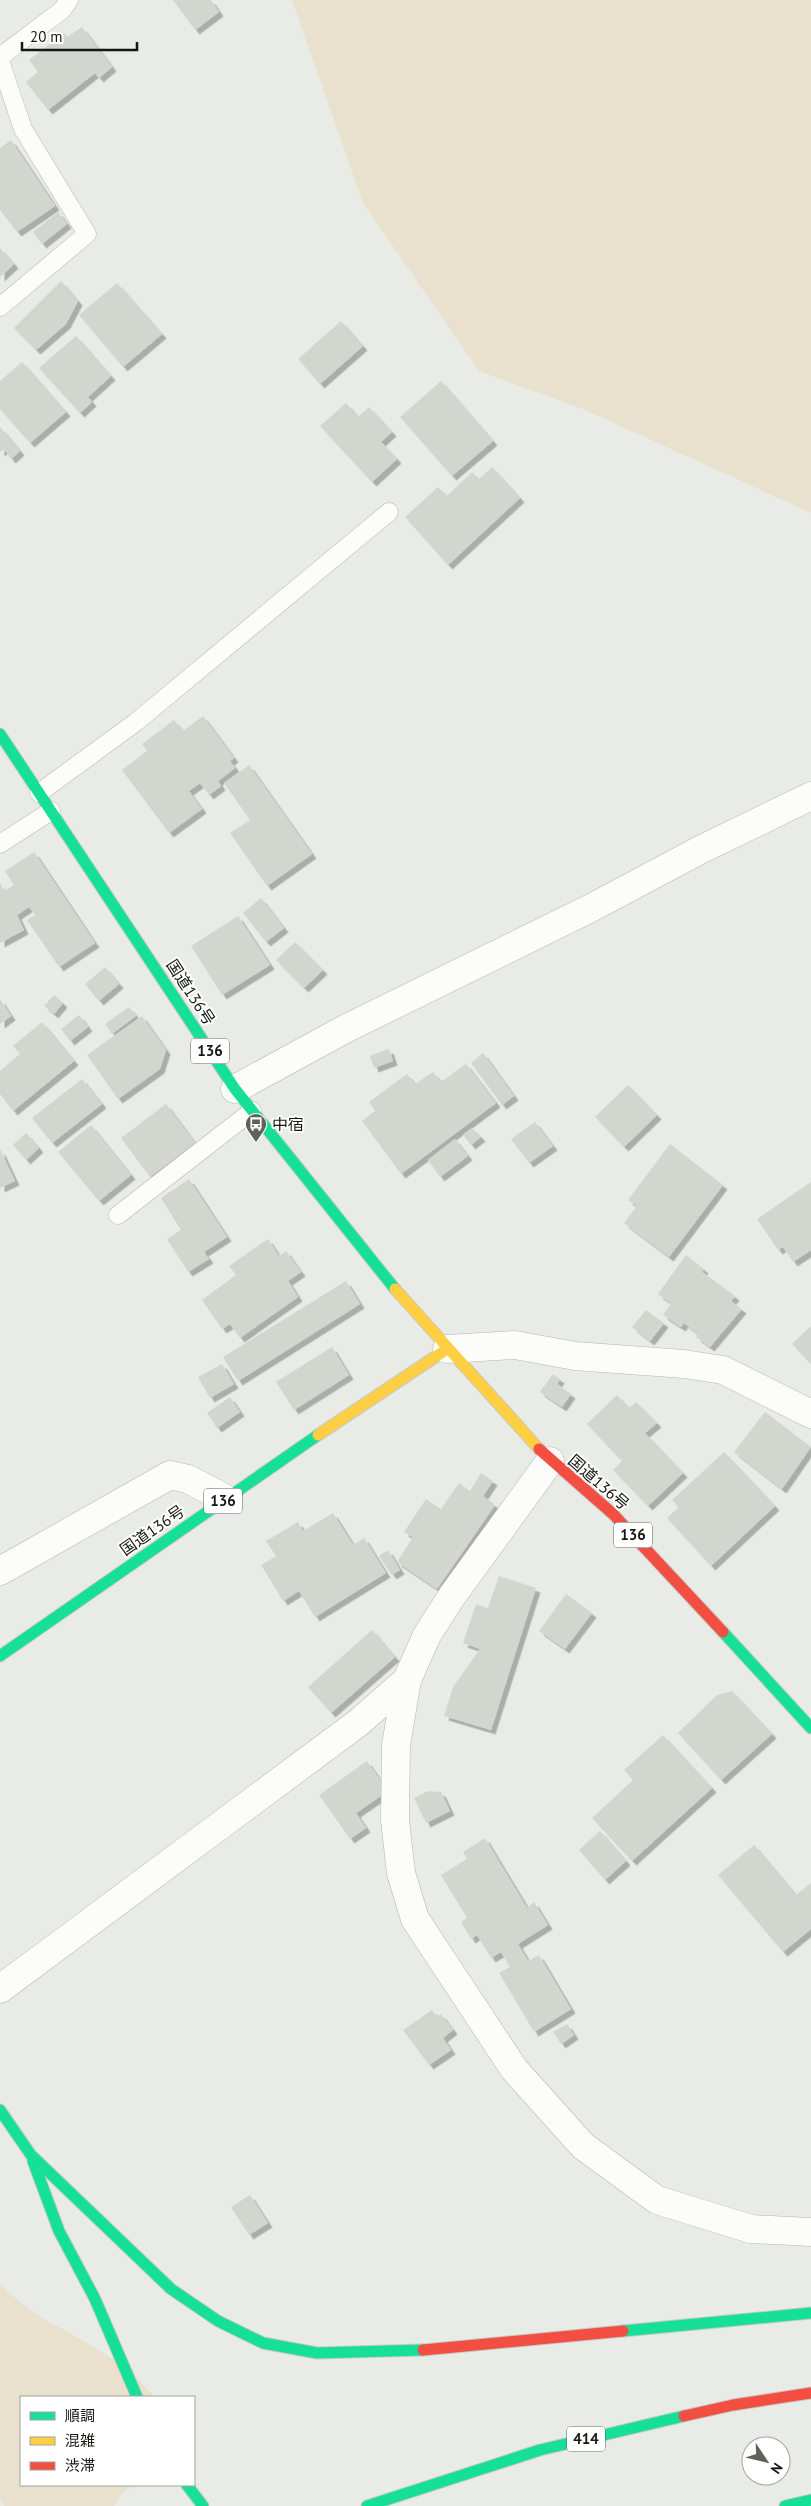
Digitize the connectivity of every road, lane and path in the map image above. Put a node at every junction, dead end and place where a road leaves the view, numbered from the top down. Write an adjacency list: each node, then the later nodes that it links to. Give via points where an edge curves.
1 (69, 0): 2 (lane, via 62,10)
2 (0, 59): 3 (lane, via 23,128 87,234)
3 (0, 307)
4 (389, 512): 6 (lane, via 136,722)
5 (0, 734): 6 (highway, 国道136号 / 136)
6 (39, 793): 8 (highway, 国道136号 / 136)
7 (811, 796): 10 (street, via 345,1029)
8 (51, 811): 9 (lane); 10 (highway, 国道136号 / 136)
9 (0, 844)
10 (235, 1089): 11 (highway, 国道136号 / 136)
11 (252, 1112): 12 (lane); 13 (highway, 国道136号 / 136, via 368,1257)
12 (118, 1215)
13 (447, 1349): 14 (street, via 515,1345 574,1356 723,1370); 15 (highway, 国道136号 / 136); 16 (highway, 国道136号 / 136)
14 (811, 1414)
15 (550, 1461): 19 (street, via 452,1596 427,1635); 20 (highway, 国道136号 / 136, via 613,1514)
16 (226, 1499): 17 (street, via 188,1479 170,1475); 18 (highway, 国道136号 / 136)
17 (0, 1571)
18 (0, 1656)
19 (408, 1680): 21 (street, via 358,1723); 24 (street, via 396,1745 395,1820 401,1873 415,1919 514,2069 583,2146 657,2200 751,2229)
20 (811, 1728)
21 (0, 1989)
22 (0, 2110): 23 (highway)
23 (31, 2155): 25 (highway, via 171,2289 218,2321 263,2343 317,2353 401,2352); 27 (highway, via 59,2232 95,2299)
24 (811, 2232)
25 (811, 2313)
26 (811, 2393): 31 (highway, 414, via 733,2405 540,2450)
27 (136, 2396)
28 (188, 2486): 30 (highway)
29 (811, 2500): 32 (highway)
30 (202, 2506)
31 (367, 2506)
32 (785, 2506)

